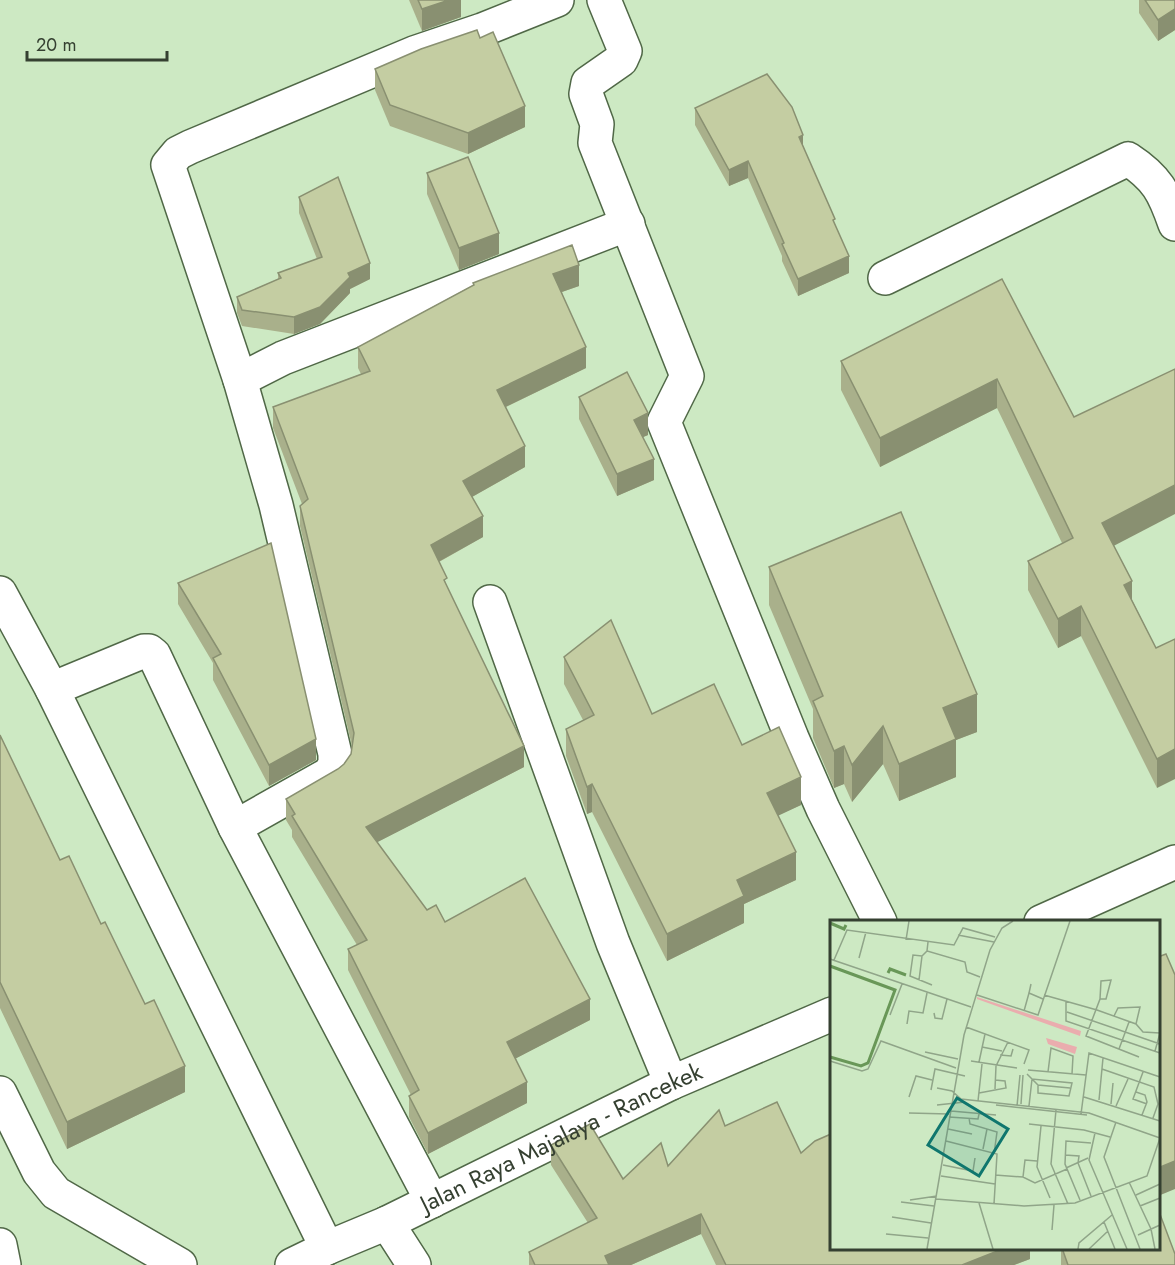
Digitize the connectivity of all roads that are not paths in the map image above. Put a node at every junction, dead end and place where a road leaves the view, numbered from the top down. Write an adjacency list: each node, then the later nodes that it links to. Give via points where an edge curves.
1 (556, 0): 6 (street, via 414,53 190,147 171,159 168,165)
2 (604, 0): 3 (street, via 625,51 621,60 588,83 586,94 597,124 595,143)
3 (628, 224): 6 (street, via 283,358); 12 (street, via 687,376 664,422 792,738)
4 (1175, 224): 5 (street, via 1166,197 1148,172 1128,159)
5 (885, 278)
6 (240, 380): 10 (street, via 276,505 335,765 329,774)
7 (0, 593): 9 (street)
8 (490, 602): 15 (street, via 613,943)
9 (52, 689): 10 (street, via 149,651); 20 (street)
10 (235, 827): 17 (street)
11 (1175, 862): 13 (street)
12 (879, 920)
13 (1043, 920)
14 (830, 1014): 15 (street, Jalan Raya Majalaya - Rancekek)
15 (671, 1083): 17 (street, Jalan Raya Majalaya - Rancekek)
16 (0, 1093): 22 (street, via 39,1172 56,1193)
17 (432, 1201): 18 (street, Jalan Raya Majalaya - Rancekek)
18 (387, 1223): 20 (street, Jalan Raya Majalaya - Rancekek); 24 (street)
19 (0, 1245): 21 (street)
20 (327, 1248): 23 (street, Jalan Raya Majalaya - Rancekek)
21 (4, 1265)
22 (180, 1265)
23 (292, 1265)
24 (414, 1265)

